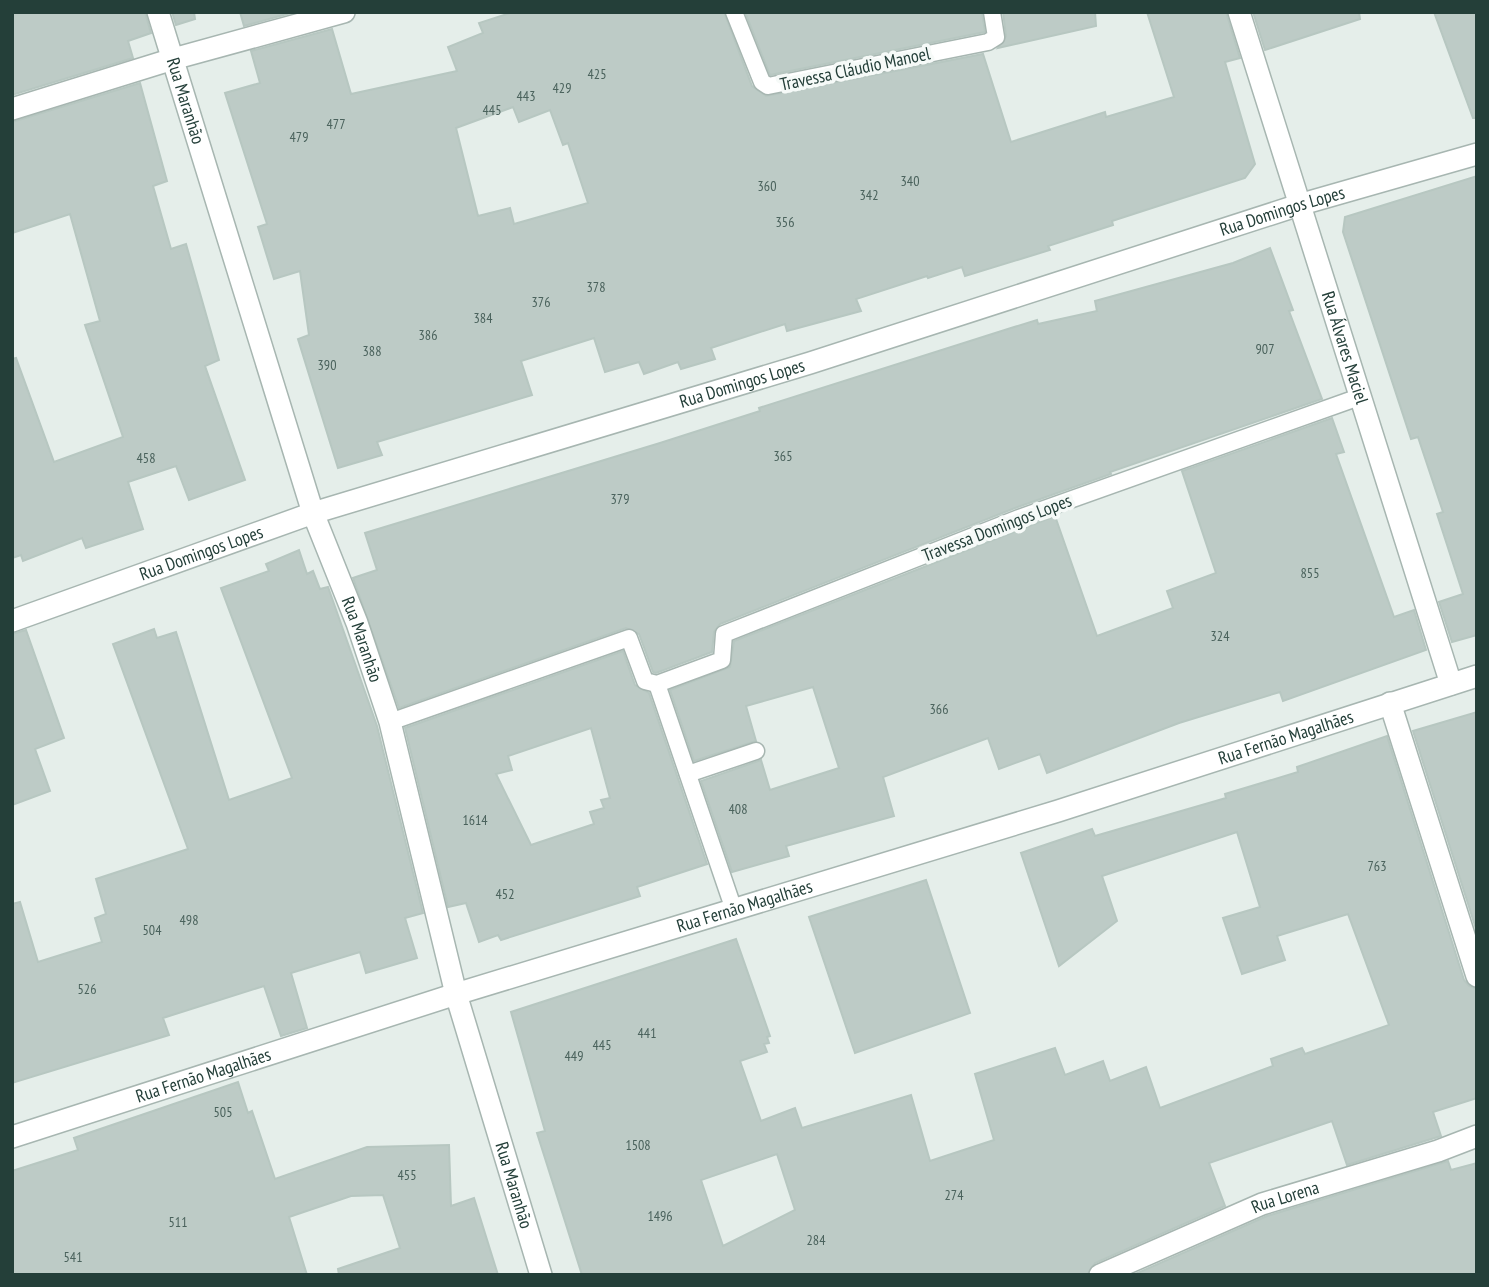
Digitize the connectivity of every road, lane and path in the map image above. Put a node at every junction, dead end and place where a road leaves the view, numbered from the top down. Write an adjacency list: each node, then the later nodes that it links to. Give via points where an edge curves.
1 (158, 12): 6 (street, Rua Maranhão)
2 (344, 12): 6 (street)
3 (734, 12): 4 (lane, Travessa Cláudio Manoel, via 762,82 768,86 988,43 996,37)
4 (992, 12)
5 (1239, 12): 9 (street, Rua Álvares Maciel)
6 (173, 59): 7 (street); 11 (street, Rua Maranhão)
7 (12, 109)
8 (1477, 154): 9 (street, Rua Domingos Lopes)
9 (1301, 204): 10 (street, Rua Álvares Maciel); 11 (street, Rua Domingos Lopes, via 810,363)
10 (1362, 396): 14 (lane, Travessa Domingos Lopes, via 1019,518 724,634 722,660); 15 (street, Rua Álvares Maciel)
11 (313, 513): 12 (street, Rua Domingos Lopes); 17 (street, Rua Maranhão)
12 (12, 621)
13 (1477, 676): 15 (street, Rua Fernão Magalhães)
14 (657, 684): 17 (lane, via 645,681 629,638); 19 (lane)
15 (1451, 684): 16 (street, Rua Fernão Magalhães)
16 (1390, 703): 20 (street, Rua Fernão Magalhães); 21 (street)
17 (390, 722): 22 (street, Rua Maranhão)
18 (757, 751): 19 (lane)
19 (688, 774): 20 (lane)
20 (734, 910): 22 (street, Rua Fernão Magalhães)
21 (1477, 976)
22 (456, 994): 24 (street, Rua Fernão Magalhães); 25 (street, Rua Maranhão)
23 (1477, 1136): 26 (street, Rua Lorena, via 1262,1204)
24 (12, 1137)
25 (541, 1275)
26 (1100, 1275)

